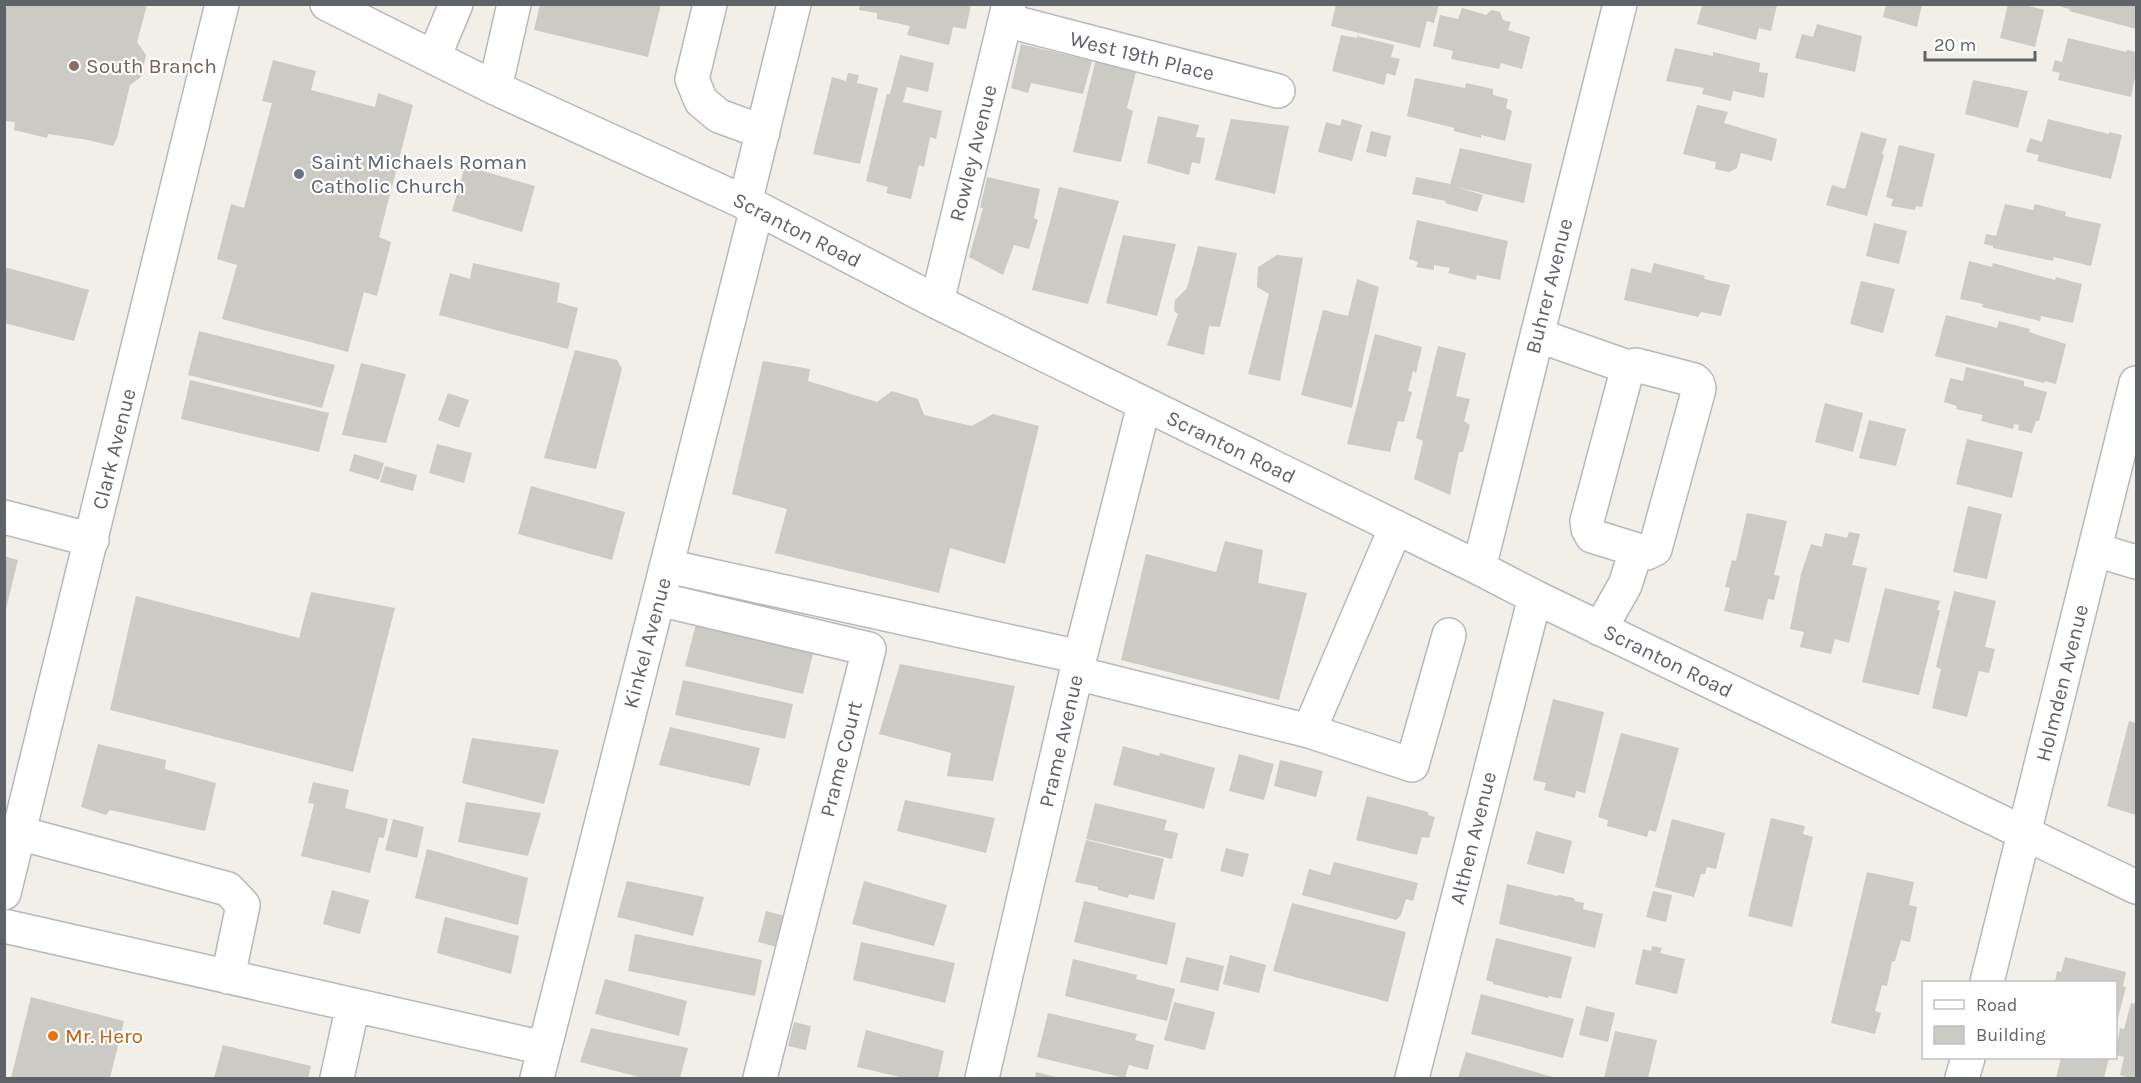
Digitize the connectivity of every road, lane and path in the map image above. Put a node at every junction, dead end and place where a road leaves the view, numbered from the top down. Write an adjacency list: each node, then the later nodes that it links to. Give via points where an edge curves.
1 (222, 4): 21 (street, Clark Avenue)
2 (327, 4): 9 (street, Scranton Road)
3 (514, 4): 10 (street)
4 (710, 4): 12 (street, via 692,79 700,101 719,116)
5 (794, 4): 12 (street, Kinkel Avenue)
6 (1620, 4): 15 (street, Buhrer Avenue)
7 (453, 6): 9 (street)
8 (1007, 12): 11 (street, West 19th Place); 14 (street, Rowley Avenue)
9 (434, 57): 10 (street, Scranton Road)
10 (495, 88): 13 (street, Scranton Road)
11 (1278, 91)
12 (763, 132): 13 (street, Kinkel Avenue)
13 (751, 205): 14 (street, Scranton Road); 25 (street, Kinkel Avenue)
14 (937, 302): 18 (street, Scranton Road)
15 (1537, 335): 16 (street); 26 (street, Buhrer Avenue)
16 (1628, 367): 23 (street, via 1587,521 1592,536); 23 (street, via 1636,365 1694,380 1699,389 1655,549 1647,553)
17 (2136, 383): 22 (street, Holmden Avenue)
18 (1144, 405): 20 (street, Scranton Road); 31 (street, Prame Avenue)
19 (4, 517): 21 (street)
20 (1396, 527): 26 (street, Scranton Road); 32 (street)
21 (92, 540): 34 (street, Clark Avenue)
22 (2096, 550): 24 (street); 33 (street, Holmden Avenue)
23 (1636, 551): 29 (street, via 1625,585)
24 (2136, 562)
25 (667, 567): 28 (street, Kinkel Avenue); 31 (street)
26 (1479, 568): 27 (street, Scranton Road)
27 (1535, 597): 29 (street, Scranton Road); 46 (street, Althen Avenue)
28 (658, 599): 42 (street, Kinkel Avenue); 44 (street, Prame Court, via 869,650)
29 (1600, 629): 33 (street, Scranton Road)
30 (1449, 635): 32 (street, via 1412,765)
31 (1078, 665): 32 (street); 45 (street, Prame Avenue)
32 (1309, 731)
33 (2025, 832): 35 (street, Scranton Road); 39 (street, Holmden Avenue)
34 (19, 833): 36 (street, Clark Avenue); 38 (street, via 228,889 243,905)
35 (2136, 887)
36 (4, 893)
37 (4, 926): 38 (street)
38 (228, 977): 40 (street)
39 (1987, 981)
40 (353, 1005): 42 (street); 43 (street)
41 (1968, 1059): 47 (street)
42 (540, 1063)
43 (337, 1078)
44 (760, 1078)
45 (982, 1078)
46 (1412, 1078)
47 (1962, 1078)

